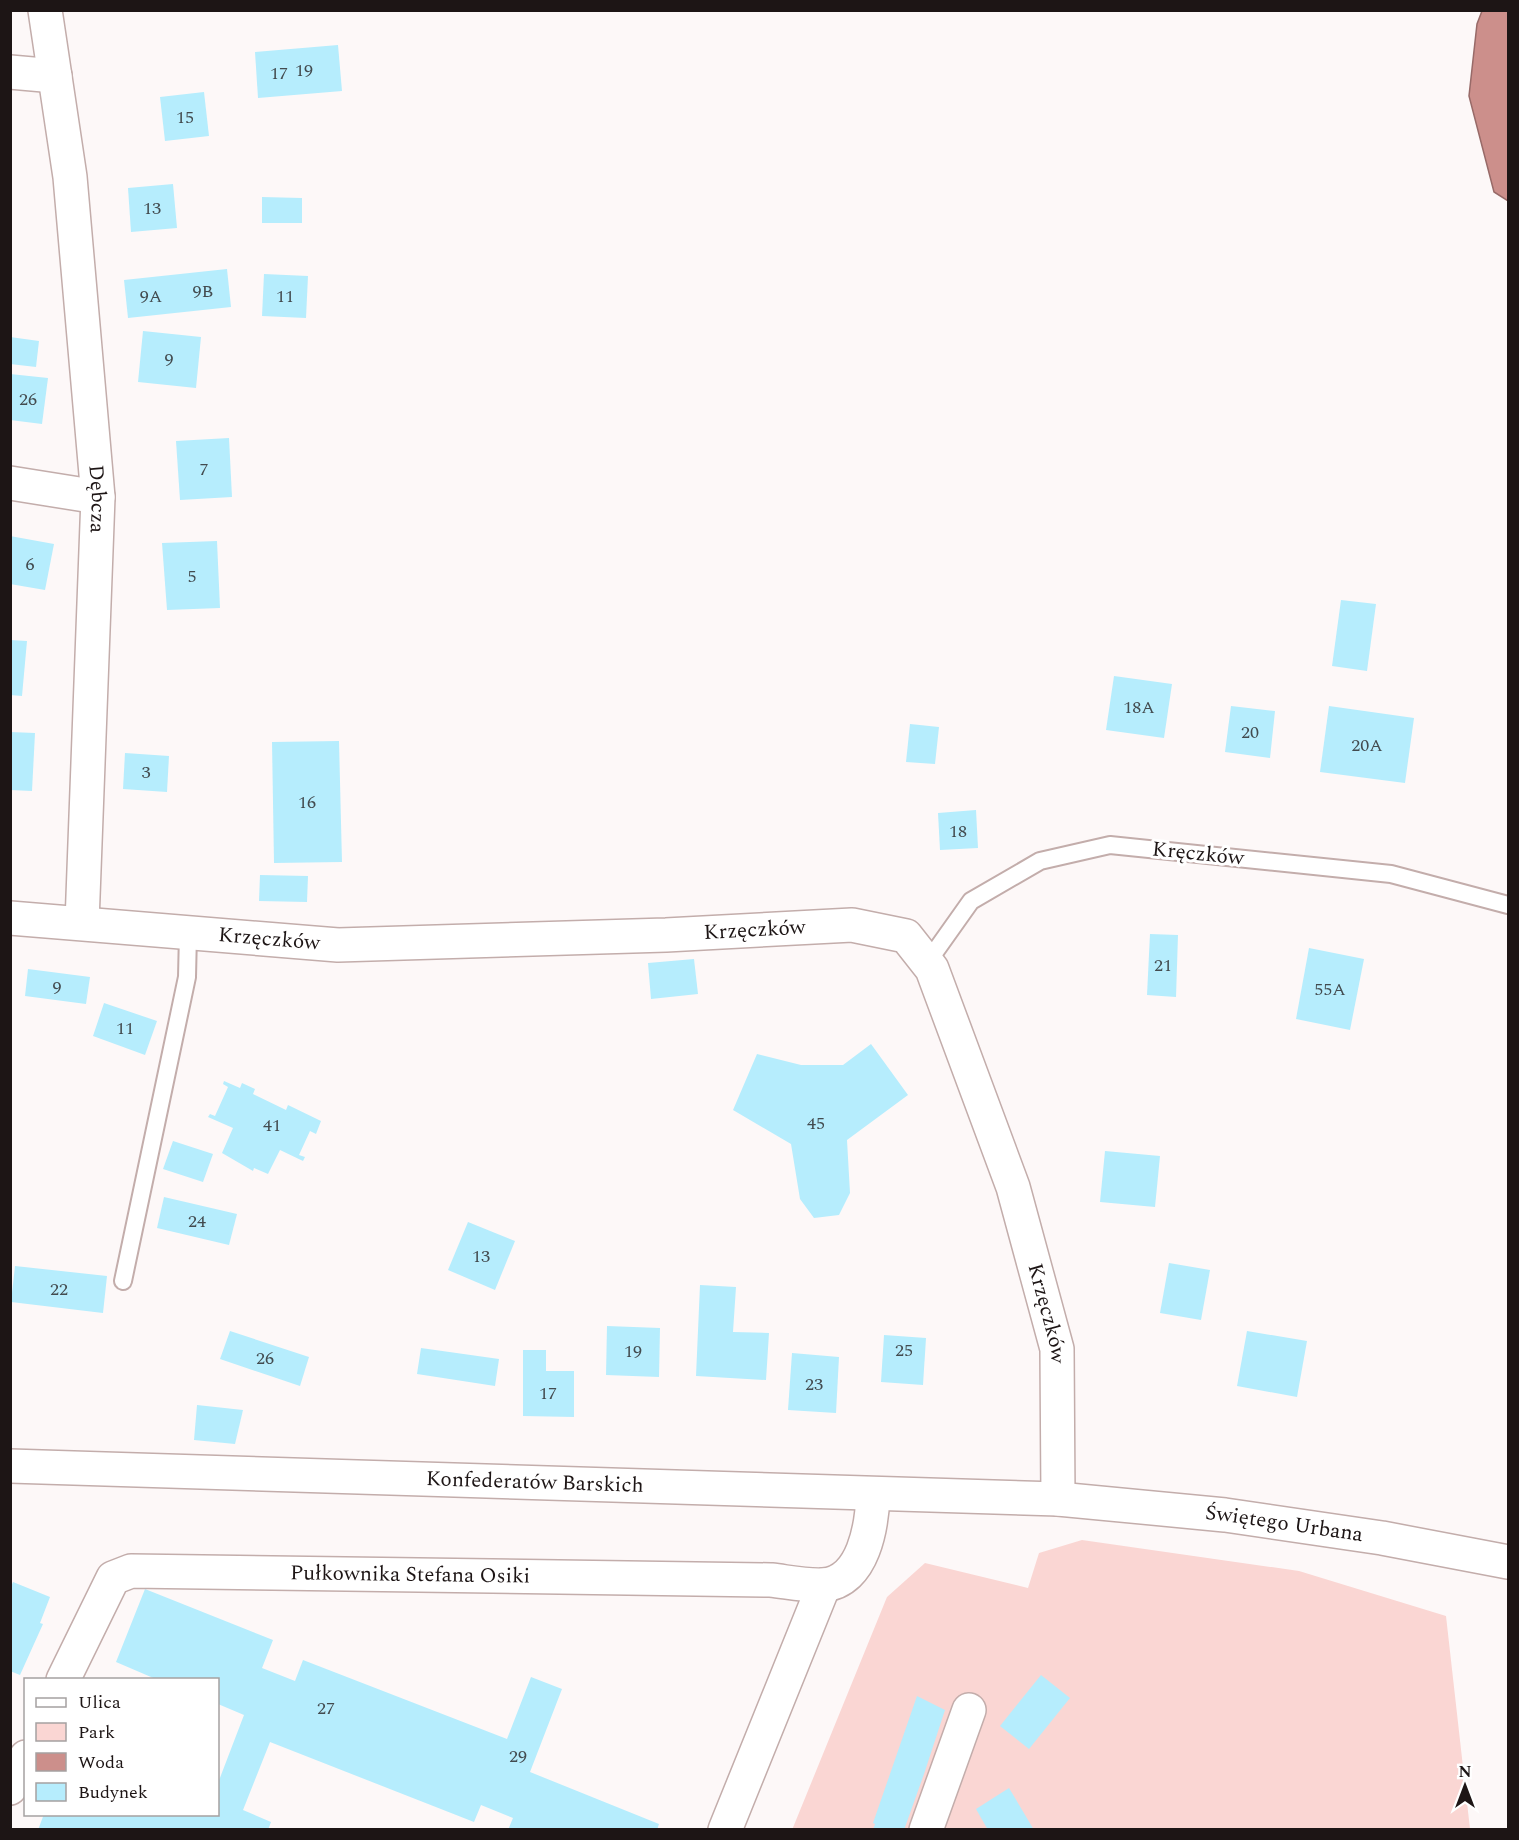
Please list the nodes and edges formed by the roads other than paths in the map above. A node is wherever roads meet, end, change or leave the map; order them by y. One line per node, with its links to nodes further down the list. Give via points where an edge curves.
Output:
1 (45, 10): 3 (street, Dębcza)
2 (10, 72): 3 (street)
3 (55, 76): 5 (street, Dębcza, via 70,177)
4 (10, 483): 5 (street)
5 (98, 497): 8 (street, Dębcza)
6 (1509, 905): 10 (lane, Kręczków, via 1391,874 1110,845 1040,861 971,901)
7 (10, 918): 8 (street, Krzęczków)
8 (82, 923): 9 (street, Krzęczków)
9 (188, 933): 10 (street, Krzęczków, via 338,945 852,925 906,936); 11 (lane, via 186,977)
10 (927, 963): 14 (street, Krzęczków, via 1013,1187 1057,1349)
11 (123, 1281)
12 (10, 1466): 13 (street, Konfederatów Barskich)
13 (873, 1494): 14 (street, Konfederatów Barskich); 16 (street, via 872,1524 864,1551 842,1580)
14 (1058, 1499): 15 (street, Świętego Urbana, via 1225,1515 1382,1538)
15 (1509, 1563)
16 (824, 1585): 17 (street, Pułkownika Stefana Osiki, via 771,1580 131,1571 112,1578); 21 (street)
17 (64, 1678)
18 (969, 1710): 22 (street)
19 (24, 1761): 20 (street)
20 (10, 1788)
21 (725, 1830)
22 (926, 1830)

